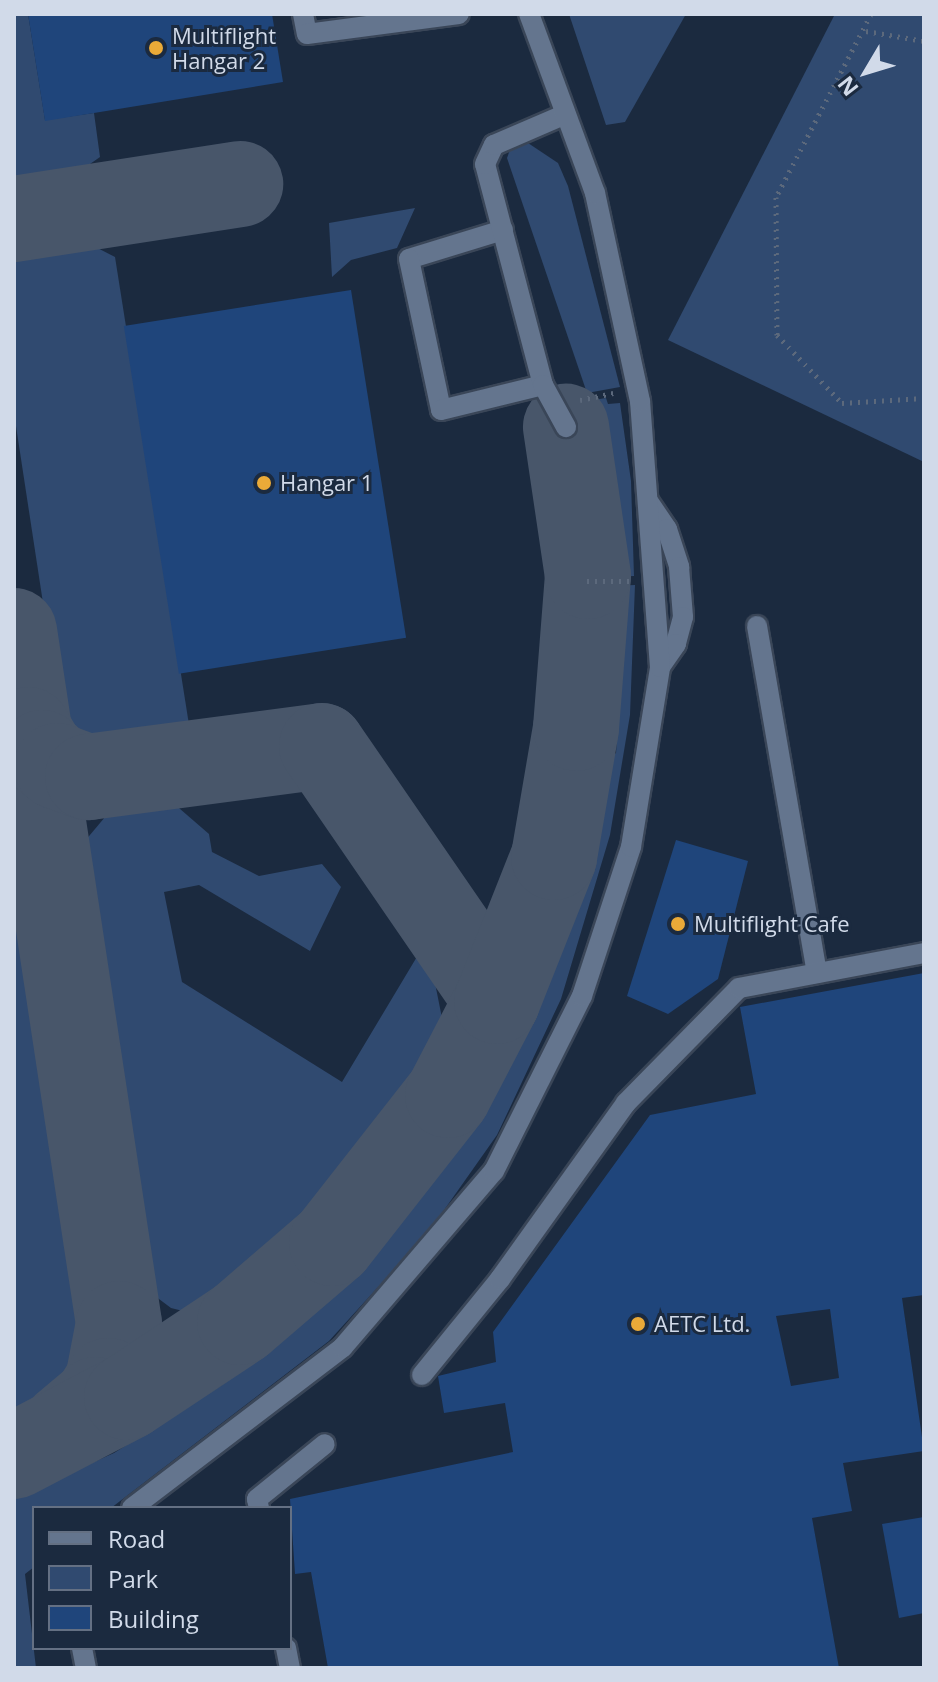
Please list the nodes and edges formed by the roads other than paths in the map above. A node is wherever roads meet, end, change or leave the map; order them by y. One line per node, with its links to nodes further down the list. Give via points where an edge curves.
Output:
1 (303, 14): 2 (lane, via 307,34)
2 (459, 14)
3 (529, 14): 4 (lane)
4 (566, 114): 5 (lane, via 494,145 485,164); 8 (lane, via 595,193 638,392)
5 (503, 230): 6 (lane); 6 (lane, via 409,259 441,410)
6 (543, 385): 7 (lane)
7 (566, 427)
8 (648, 501): 10 (lane); 10 (lane, via 667,529 679,567 683,617 676,644)
9 (757, 626): 12 (lane)
10 (660, 667): 15 (lane, via 631,847 587,981 494,1171 343,1347)
11 (924, 953): 12 (lane)
12 (817, 973): 13 (lane, via 739,988 646,1082)
13 (422, 1375)
14 (325, 1444): 16 (lane, via 257,1499)
15 (135, 1506)
16 (259, 1506)

